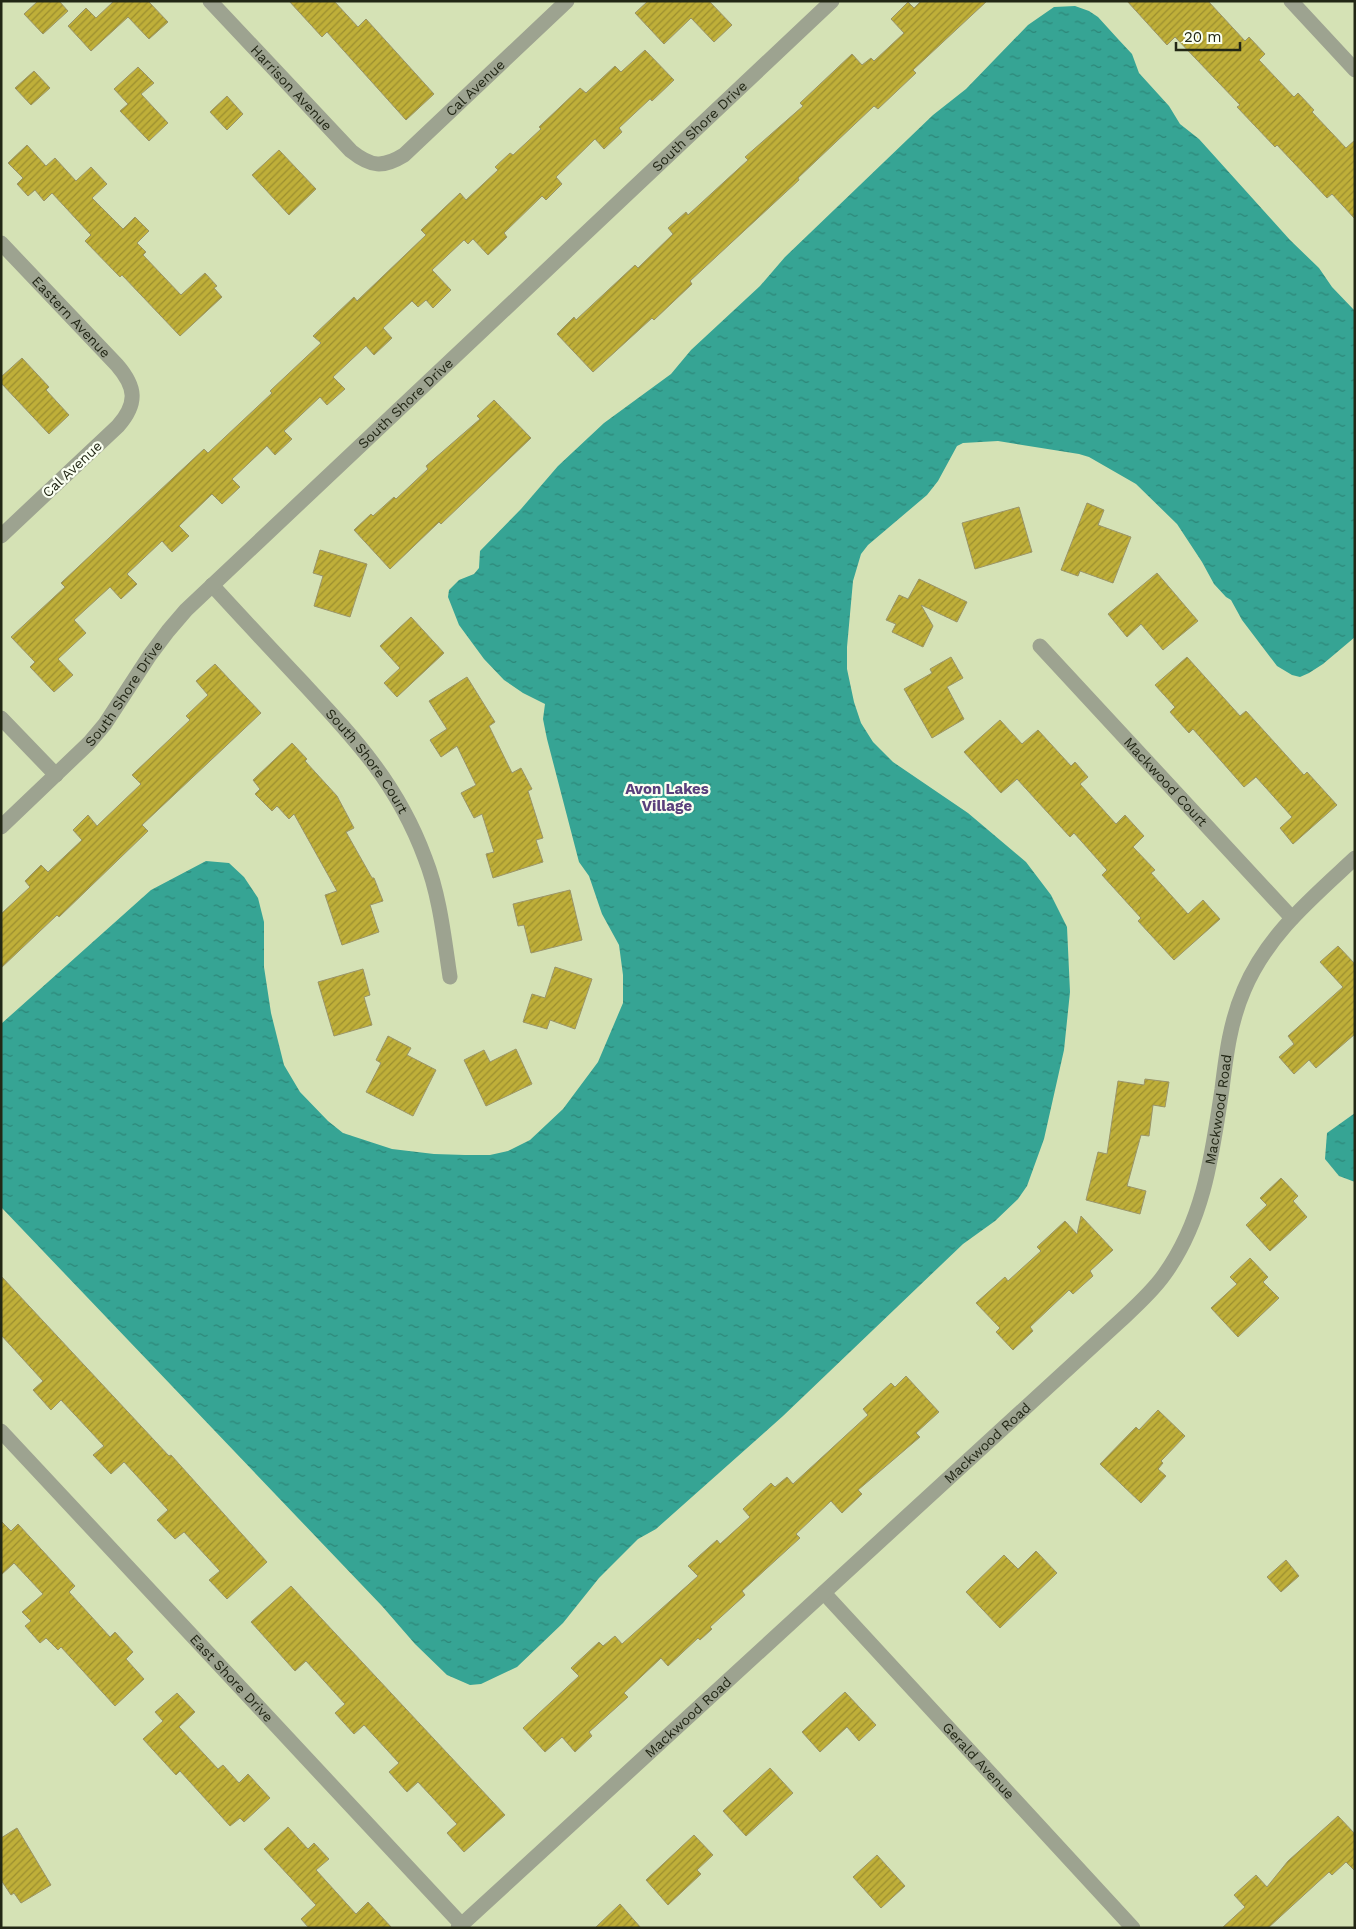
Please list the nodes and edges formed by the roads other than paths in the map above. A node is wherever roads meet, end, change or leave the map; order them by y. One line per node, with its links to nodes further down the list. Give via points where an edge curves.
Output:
1 (210, 1): 6 (street, Harrison Avenue, via 351,151 369,163)
2 (567, 1): 6 (street, Cal Avenue, via 404,156)
3 (832, 1): 10 (street, South Shore Drive)
4 (1291, 1): 5 (street)
5 (1355, 70)
6 (380, 165)
7 (1, 243): 8 (street, Eastern Avenue, via 117,364 131,385)
8 (133, 396): 9 (street, Cal Avenue, via 131,408 118,426)
9 (1, 536)
10 (212, 585): 13 (street, South Shore Drive, via 168,631 89,744); 17 (street, South Shore Court, via 353,737 382,774 415,834 431,874)
11 (1040, 646): 16 (street, Mackwood Court)
12 (1, 718): 13 (street)
13 (56, 775): 14 (street, South Shore Drive)
14 (1, 827)
15 (1355, 858): 16 (street, Mackwood Road)
16 (1292, 918): 19 (street, Mackwood Road, via 1264,953 1237,1006 1203,1196 1181,1248 1164,1276 1125,1316)
17 (450, 977)
18 (1, 1431): 20 (street, East Shore Drive)
19 (824, 1593): 20 (street, Mackwood Road); 21 (street, Gerald Avenue)
20 (460, 1926)
21 (1133, 1928)

